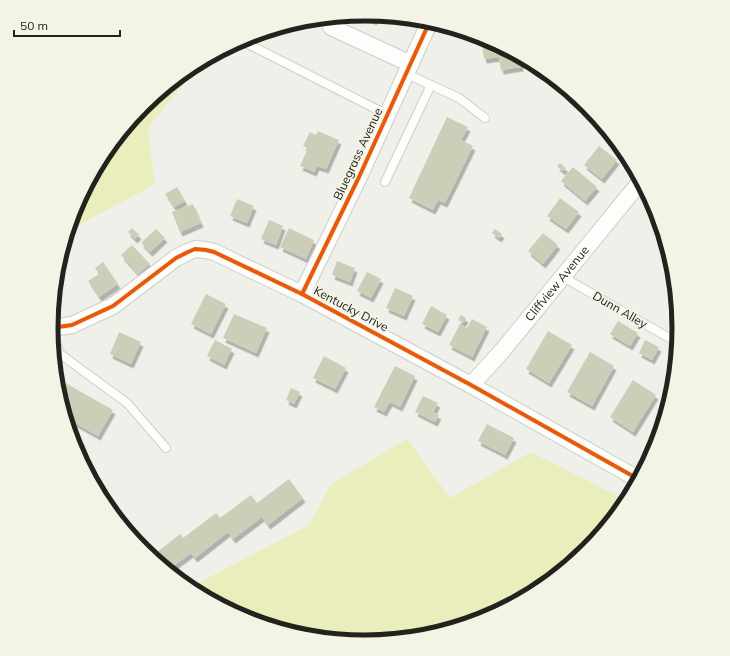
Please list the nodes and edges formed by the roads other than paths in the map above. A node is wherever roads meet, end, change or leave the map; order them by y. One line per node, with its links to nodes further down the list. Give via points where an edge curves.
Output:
1 (331, 27): 4 (street)
2 (427, 27): 4 (street, Bluegrass Avenue)
3 (248, 44): 6 (lane)
4 (409, 69): 5 (lane); 6 (street, Bluegrass Avenue)
5 (431, 85): 7 (lane, via 459,98); 8 (lane)
6 (388, 115): 11 (street, Bluegrass Avenue)
7 (485, 118)
8 (385, 182)
9 (637, 186): 10 (street, Cliffview Avenue)
10 (563, 277): 13 (lane, Dunn Alley); 15 (street, Cliffview Avenue)
11 (302, 294): 12 (street, Kentucky Drive, via 214,252 195,249 176,258 113,306 72,325); 15 (street, Kentucky Drive)
12 (58, 328)
13 (671, 339)
14 (59, 352): 16 (lane, via 127,403)
15 (471, 385): 17 (street, Kentucky Drive)
16 (166, 448)
17 (634, 477)

